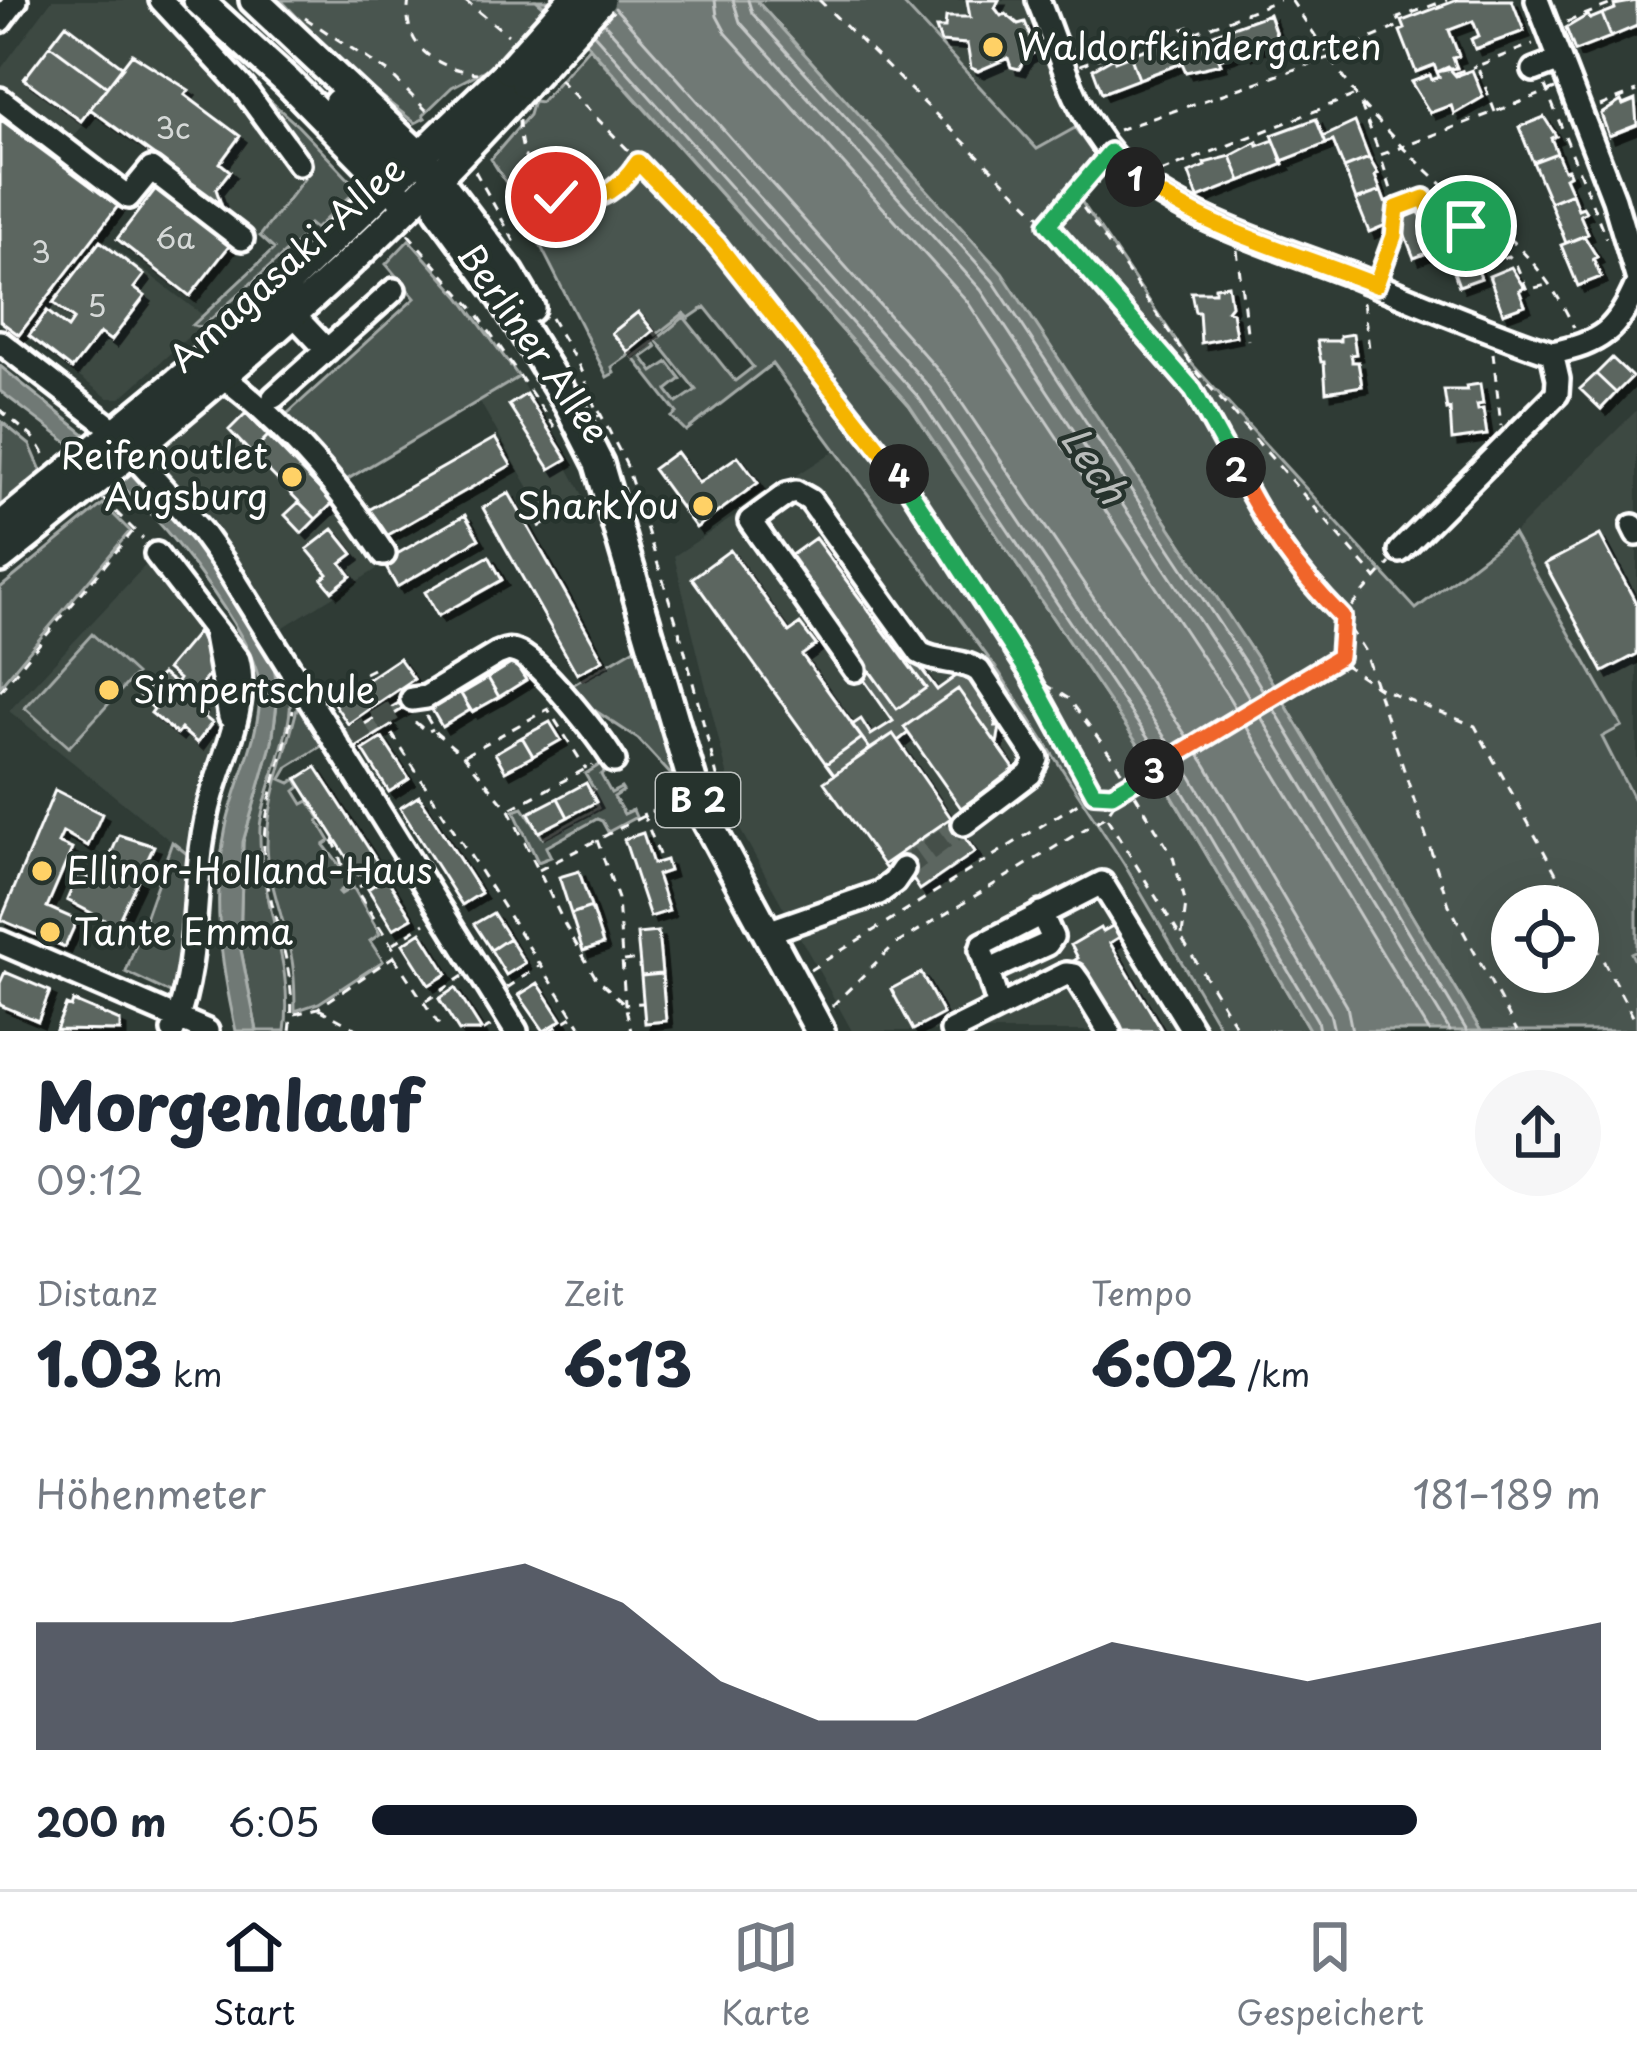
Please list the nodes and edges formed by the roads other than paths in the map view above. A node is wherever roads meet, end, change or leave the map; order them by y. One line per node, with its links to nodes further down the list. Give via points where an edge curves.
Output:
1 (16, 0): 10 (street)
2 (161, 0): 14 (street)
3 (198, 0): 16 (main road)
4 (224, 0): 13 (main road)
5 (254, 0): 15 (main road)
6 (572, 0): 11 (main road, Amagasaki-Allee, bridge)
7 (601, 0): 11 (main road, Amagasaki-Allee, bridge)
8 (1038, 0): 24 (street, via 1084,113 1139,180 1236,230)
9 (1537, 0): 19 (street, via 1544,66 1569,84)
10 (0, 21)
11 (517, 77): 15 (main road, Amagasaki-Allee)
12 (0, 99): 18 (street, via 128,197 151,169)
13 (391, 155)
14 (299, 164)
15 (430, 167): 16 (main road, Amagasaki-Allee); 29 (main road, via 510,274 573,381)
16 (400, 195): 21 (main road, Amagasaki-Allee); 25 (main road, Amagasaki-Allee); 29 (main road, via 475,286 568,438)
17 (439, 211): 29 (main road, Berliner Allee / B 2)
18 (242, 239)
19 (1637, 280): 24 (street, via 1598,341)
20 (394, 290): 23 (street)
21 (293, 314): 23 (street); 26 (main road, Amagasaki-Allee)
22 (0, 342): 28 (street)
23 (327, 350): 27 (street)
24 (1552, 352): 32 (street, via 1557,394)
25 (189, 373): 26 (street); 28 (main road, Amagasaki-Allee)
26 (221, 375): 28 (main road, Amagasaki-Allee); 34 (street, via 349,500)
27 (274, 397)
28 (120, 446): 30 (main road, Amagasaki-Allee); 52 (street, via 201,531 386,805)
29 (602, 455): 44 (main road, Berliner Allee / B 2, via 700,808)
30 (83, 478): 31 (main road, Amagasaki-Allee); 35 (main road, Amagasaki-Allee)
31 (0, 527)
32 (1400, 551)
33 (156, 554): 51 (street, via 240,669 233,727 200,843 193,962)
34 (384, 554)
35 (0, 558)
36 (532, 664): 38 (street); 39 (street, via 508,650); 40 (street)
37 (855, 670): 41 (street, via 750,520 788,494 810,500 920,653 979,671 1033,751 1030,774)
38 (550, 694)
39 (419, 698)
40 (612, 758)
41 (964, 824)
42 (903, 868): 44 (street, via 879,893)
43 (1041, 913): 45 (street); 47 (street, via 983,944); 56 (street, via 1102,883)
44 (765, 933): 50 (main road, Berliner Allee / B 2)
45 (1052, 938): 47 (street); 48 (street)
46 (0, 942): 51 (street)
47 (988, 971): 49 (street)
48 (1066, 974): 49 (street); 55 (street)
49 (999, 1007): 54 (street)
50 (825, 1020)
51 (176, 1025): 53 (street)
52 (506, 1027)
53 (207, 1031)
54 (952, 1031)
55 (1109, 1031)
56 (1192, 1031)

